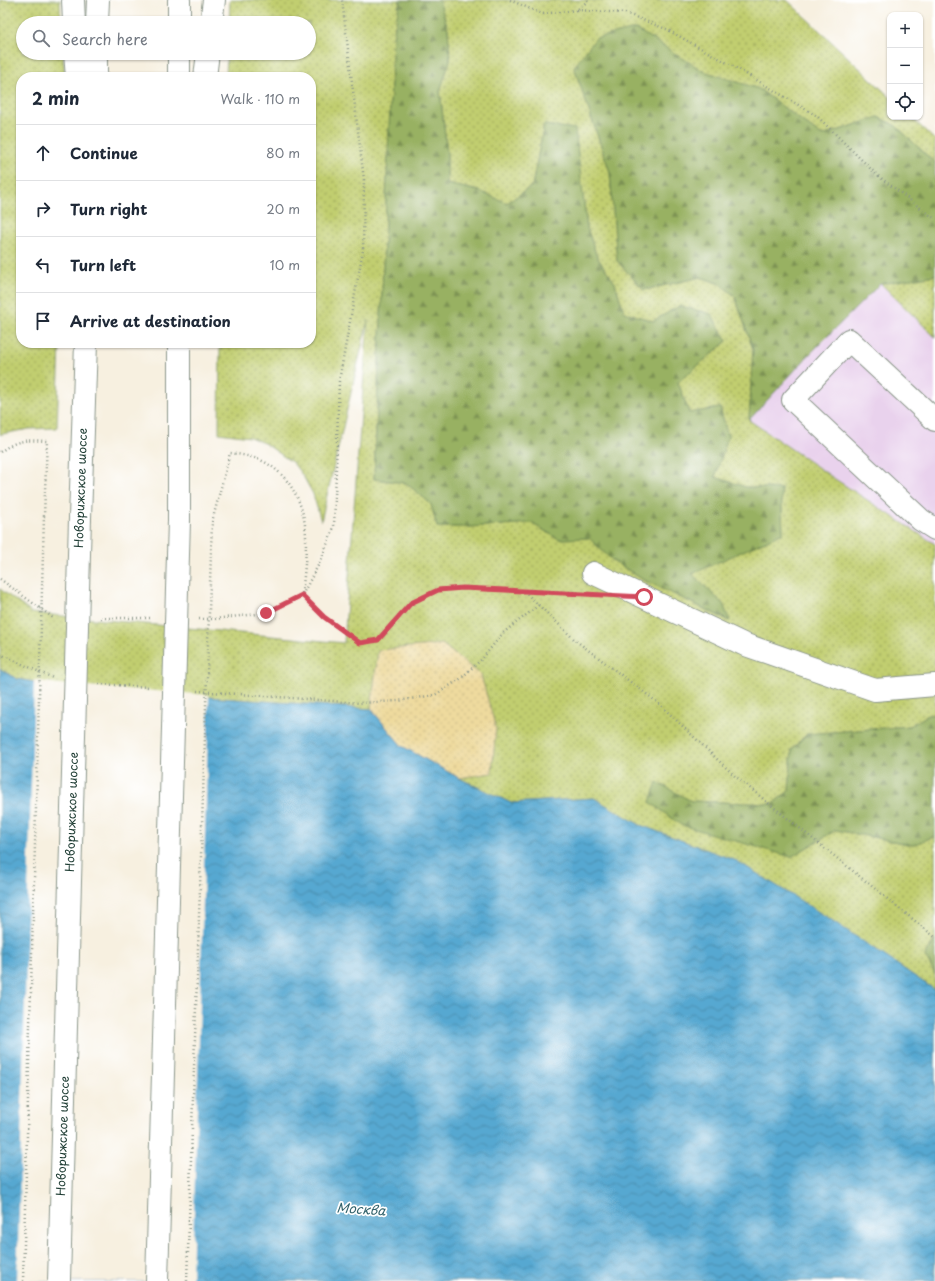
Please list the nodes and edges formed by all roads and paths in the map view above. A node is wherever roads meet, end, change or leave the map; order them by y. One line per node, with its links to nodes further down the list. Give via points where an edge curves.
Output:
1 (73, 0): 9 (main road)
2 (98, 0): 10 (main road)
3 (179, 0): 11 (main road)
4 (214, 0): 12 (main road)
5 (342, 0): 31 (path, via 364,180 363,250 339,381 334,527 320,562)
6 (510, 0): 8 (path, via 542,14)
7 (589, 0): 8 (path)
8 (577, 10): 21 (path, via 625,13 666,29 733,66 816,116 877,175)
9 (74, 16)
10 (97, 16)
11 (179, 16)
12 (213, 16)
13 (75, 60): 17 (main road)
14 (96, 60): 18 (main road)
15 (179, 60): 19 (main road)
16 (207, 60): 20 (main road)
17 (76, 72)
18 (96, 72)
19 (179, 72)
20 (206, 72)
21 (935, 219)
22 (86, 348): 45 (main road, Новорижское шоссе, bridge)
23 (179, 348): 46 (main road, bridge, via 179,520)
24 (935, 420): 26 (main road, via 849,340 793,400 921,520)
25 (0, 452): 44 (path, bridge, via 11,444 25,440 47,440)
26 (935, 529)
27 (593, 573): 40 (main road, via 743,644 875,690)
28 (0, 579): 33 (path, via 52,617)
29 (524, 591): 30 (path); 31 (path, via 463,588 438,590 411,603 378,640 360,643 324,617); 32 (path)
30 (586, 594)
31 (302, 595): 36 (path, via 266,613); 47 (path, bridge, via 305,521 296,494 284,477 268,464 248,456 230,453 212,522)
32 (538, 605): 42 (path, via 503,633 482,659 460,679 435,695 398,701 359,703); 43 (path, via 575,640 657,702 736,777)
33 (60, 617)
34 (98, 618): 35 (path)
35 (160, 618)
36 (198, 619)
37 (0, 654): 38 (path)
38 (54, 678)
39 (92, 683): 41 (path)
40 (935, 685)
41 (155, 688)
42 (194, 691)
43 (935, 938)
44 (23, 1281)
45 (59, 1281)
46 (157, 1281)
47 (187, 1281)

